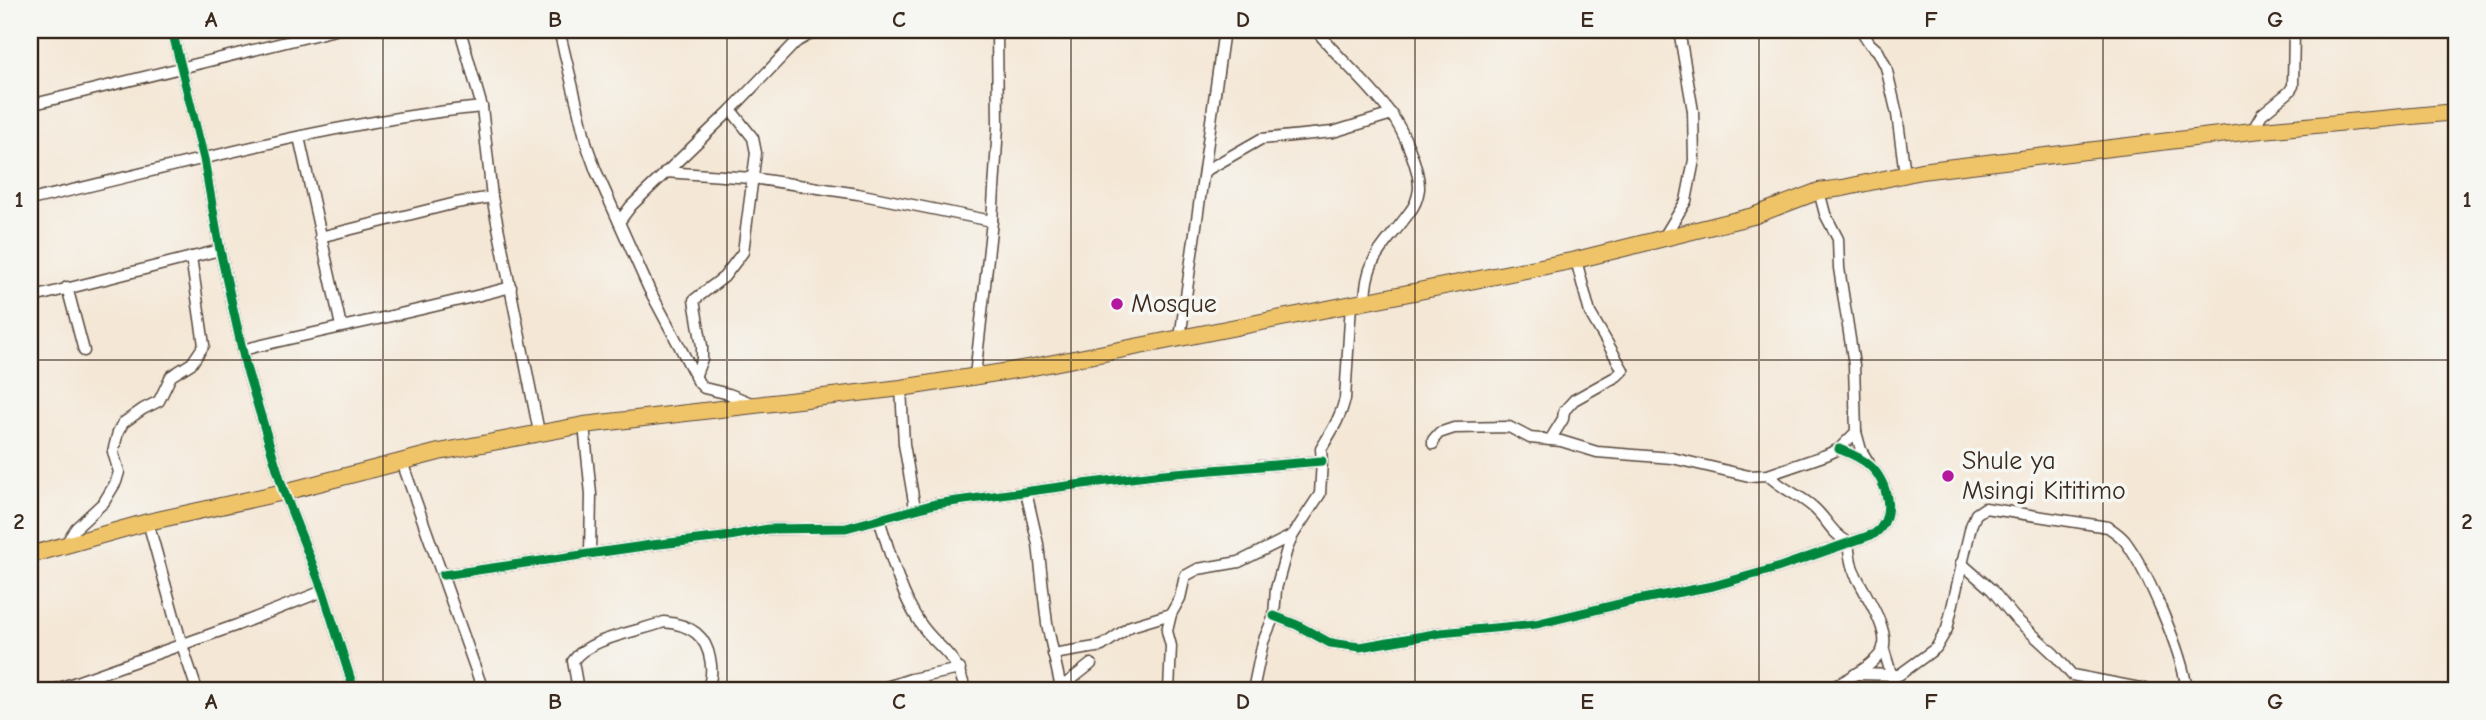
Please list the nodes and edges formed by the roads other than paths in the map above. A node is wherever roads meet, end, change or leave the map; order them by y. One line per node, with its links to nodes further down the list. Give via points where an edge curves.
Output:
1 (172, 30): 12 (street)
2 (335, 30): 12 (street)
3 (460, 30): 14 (street)
4 (559, 30): 29 (street, via 587,146)
5 (818, 30): 15 (street, via 796,42)
6 (997, 30): 28 (street, via 998,126)
7 (1224, 30): 21 (street)
8 (1316, 30): 17 (street)
9 (1861, 30): 23 (street, via 1886,67)
10 (2294, 30): 18 (street, via 2293,86 2262,114)
11 (1680, 31): 31 (street, via 1693,111 1694,160 1686,201)
12 (181, 69): 13 (street); 20 (street)
13 (30, 104)
14 (482, 107): 19 (street); 26 (street)
15 (732, 110): 22 (street); 24 (street, via 753,138)
16 (2456, 112): 18 (highway)
17 (1392, 114): 21 (street, via 1333,132 1261,139); 38 (street, via 1416,169 1419,192 1409,214 1375,256)
18 (2252, 131): 23 (highway)
19 (299, 137): 20 (street); 30 (street)
20 (204, 159): 27 (street); 32 (street)
21 (1205, 171): 40 (street)
22 (665, 172): 24 (street); 29 (street)
23 (1905, 174): 25 (highway)
24 (752, 178): 28 (street); 44 (street, via 743,252 724,277 694,300 702,346)
25 (1819, 191): 31 (highway, via 1753,216); 49 (street, via 1838,239 1854,365)
26 (492, 197): 30 (street); 36 (street)
27 (30, 200)
28 (992, 221): 43 (street)
29 (619, 222): 44 (street)
30 (320, 237): 39 (street)
31 (1664, 237): 34 (highway)
32 (220, 250): 33 (street); 41 (street)
33 (191, 257): 35 (street); 64 (street, via 204,345 192,363 171,376 159,401 124,423 113,452 119,472 116,482)
34 (1576, 260): 38 (highway); 50 (street, via 1590,313 1623,370 1574,400)
35 (67, 287): 37 (street); 42 (street)
36 (511, 287): 39 (street); 48 (street)
37 (30, 298)
38 (1358, 303): 40 (highway); 53 (street, via 1345,399 1340,420 1321,449)
39 (341, 326): 41 (street)
40 (1180, 338): 43 (highway)
41 (242, 350): 57 (street)
42 (84, 351)
43 (975, 376): 45 (highway)
44 (695, 377): 46 (street, via 704,388)
45 (901, 388): 46 (highway); 59 (street)
46 (757, 406): 47 (highway)
47 (584, 425): 48 (highway); 65 (street, via 591,494)
48 (538, 432): 54 (highway)
49 (1856, 432): 52 (street); 55 (street)
50 (1550, 440): 51 (street, via 1492,426 1446,430 1435,436); 56 (street, via 1597,452 1672,458 1738,475)
51 (1433, 444)
52 (1839, 449): 55 (street); 56 (street)
53 (1322, 461): 58 (street, via 1151,475); 62 (street, via 1320,494)
54 (402, 462): 57 (highway); 68 (street)
55 (1870, 466): 63 (street, via 1888,500 1885,522 1874,534)
56 (1768, 475): 63 (street, via 1814,507 1836,536)
57 (284, 492): 61 (highway); 69 (street)
58 (1026, 492): 59 (street); 74 (street)
59 (915, 508): 60 (street)
60 (878, 519): 65 (street, via 846,528 784,527); 76 (street, via 915,615)
61 (148, 522): 64 (highway); 72 (street)
62 (1293, 535): 70 (street, via 1239,562 1198,569 1185,576); 71 (street, via 1279,578)
63 (1848, 542): 71 (street, via 1713,586 1536,624 1360,647 1330,643); 73 (street, via 1853,568 1883,630)
64 (65, 545): 66 (highway)
65 (590, 554): 68 (street)
66 (30, 555)
67 (1961, 563): 78 (street, via 1942,639 1906,671); 92 (street, via 2071,675); 93 (street, via 1976,514 1985,508 2108,527 2124,539 2152,591)
68 (443, 575): 83 (street)
69 (323, 592): 72 (street); 82 (street)
70 (1171, 614): 74 (street, via 1131,626 1102,646); 88 (street, via 1167,631)
71 (1274, 616): 89 (street, via 1263,642)
72 (182, 645): 80 (street); 81 (street)
73 (1883, 648): 77 (street); 78 (street)
74 (1053, 654): 79 (street)
75 (1091, 664): 79 (street)
76 (960, 669): 86 (street); 87 (street)
77 (1855, 674): 78 (street); 90 (street)
78 (1891, 676): 91 (street)
79 (1060, 689)
80 (58, 690)
81 (197, 690)
82 (354, 690)
83 (483, 690)
84 (578, 690): 85 (street, via 573,661 583,650 664,622 687,628 702,639 712,673)
85 (706, 690)
86 (877, 690)
87 (965, 690)
88 (1169, 690)
89 (1254, 690)
90 (1826, 690)
91 (1896, 690)
92 (2150, 690)
93 (2187, 690)

